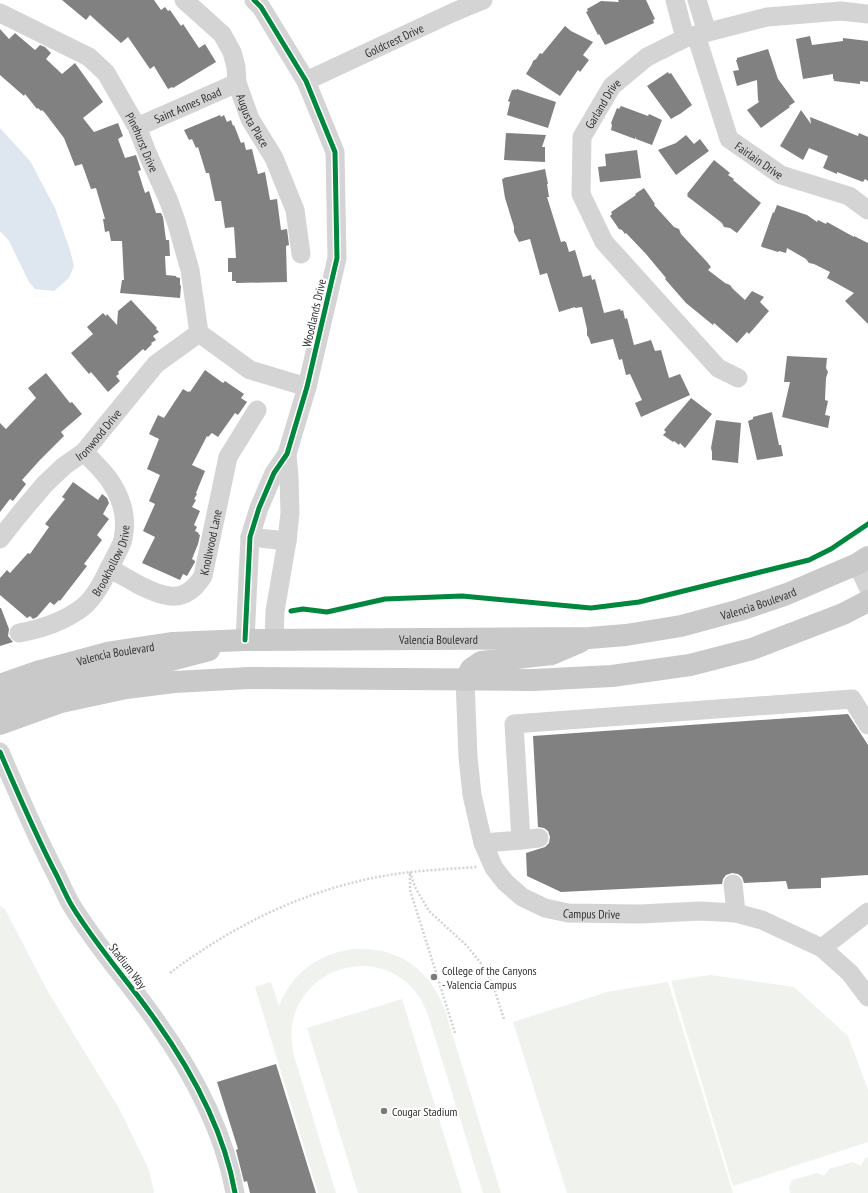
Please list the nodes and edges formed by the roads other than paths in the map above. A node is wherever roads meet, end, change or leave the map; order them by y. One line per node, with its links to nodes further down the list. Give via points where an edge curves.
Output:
1 (184, 0): 10 (street, Augusta Place, via 222,34 232,52)
2 (254, 0): 9 (street, Woodlands Drive, via 261,7)
3 (483, 0): 9 (street, Goldcrest Drive)
4 (675, 0): 8 (street, Fairlain Drive)
5 (697, 0): 8 (street, Fairlain Drive)
6 (0, 13): 11 (street, Pinehurst Drive, via 89,57 106,73)
7 (868, 14): 8 (street, Garland Drive, via 841,11 767,17)
8 (696, 35): 12 (street, Fairlain Drive, via 729,138 781,175 849,196); 15 (street, Garland Drive, via 647,56 612,86 582,137 581,194 604,242 718,368)
9 (306, 81): 16 (street, Woodlands Drive, via 335,152 337,258)
10 (237, 83): 11 (street, Saint Annes Road); 13 (street, Augusta Place, via 250,119 274,158 295,210)
11 (137, 127): 14 (street, Pinehurst Drive, via 177,224 190,270)
12 (868, 210)
13 (300, 254)
14 (199, 333): 16 (street, via 250,370); 18 (street, Ironwood Drive, via 156,364)
15 (738, 378)
16 (307, 387): 19 (street, Woodlands Drive)
17 (257, 410): 24 (street, Knollwood Lane, via 228,458 203,576 198,584 181,595 164,596)
18 (84, 452): 21 (street, Ironwood Drive, via 45,484); 24 (street, Brookhollow Drive, via 110,479 124,513 123,541)
19 (287, 454): 20 (street, Woodlands Drive, via 274,473); 22 (street, Woodlands Drive, via 290,513)
20 (250, 537): 22 (street); 29 (street, Woodlands Drive)
21 (0, 539)
22 (287, 541): 30 (street, Woodlands Drive, via 275,611)
23 (863, 561): 25 (street); 28 (main road, Valencia Boulevard, via 787,594 740,610 680,626)
24 (109, 568): 27 (street, Brookhollow Drive, via 93,597 84,606 55,622)
25 (868, 587)
26 (868, 600): 31 (main road, via 843,614 752,649 690,665 612,676)
27 (19, 633)
28 (589, 638): 30 (main road, Valencia Boulevard); 31 (main road, via 552,654 481,662 471,669)
29 (245, 640): 30 (main road, Valencia Boulevard); 32 (main road, Valencia Boulevard, via 173,643 107,653); 33 (main road, via 163,662 71,682 11,702)
30 (274, 640)
31 (465, 680): 34 (main road, via 249,678 174,682 126,688 61,702); 37 (street, Campus Drive, via 472,795)
32 (0, 685)
33 (0, 709)
34 (0, 724)
35 (868, 725): 37 (street, via 852,699 514,724 530,839)
36 (0, 752): 43 (street, Stadium Way, via 46,855 72,905 156,1020 192,1075 222,1143)
37 (483, 843): 40 (street, Campus Drive, via 494,868 505,882 522,897 546,908 568,913)
38 (734, 884): 40 (street)
39 (868, 912): 41 (street)
40 (736, 913): 41 (street, Campus Drive, via 762,920)
41 (822, 948): 42 (street, Campus Drive, via 850,973)
42 (868, 997)
43 (235, 1193)

